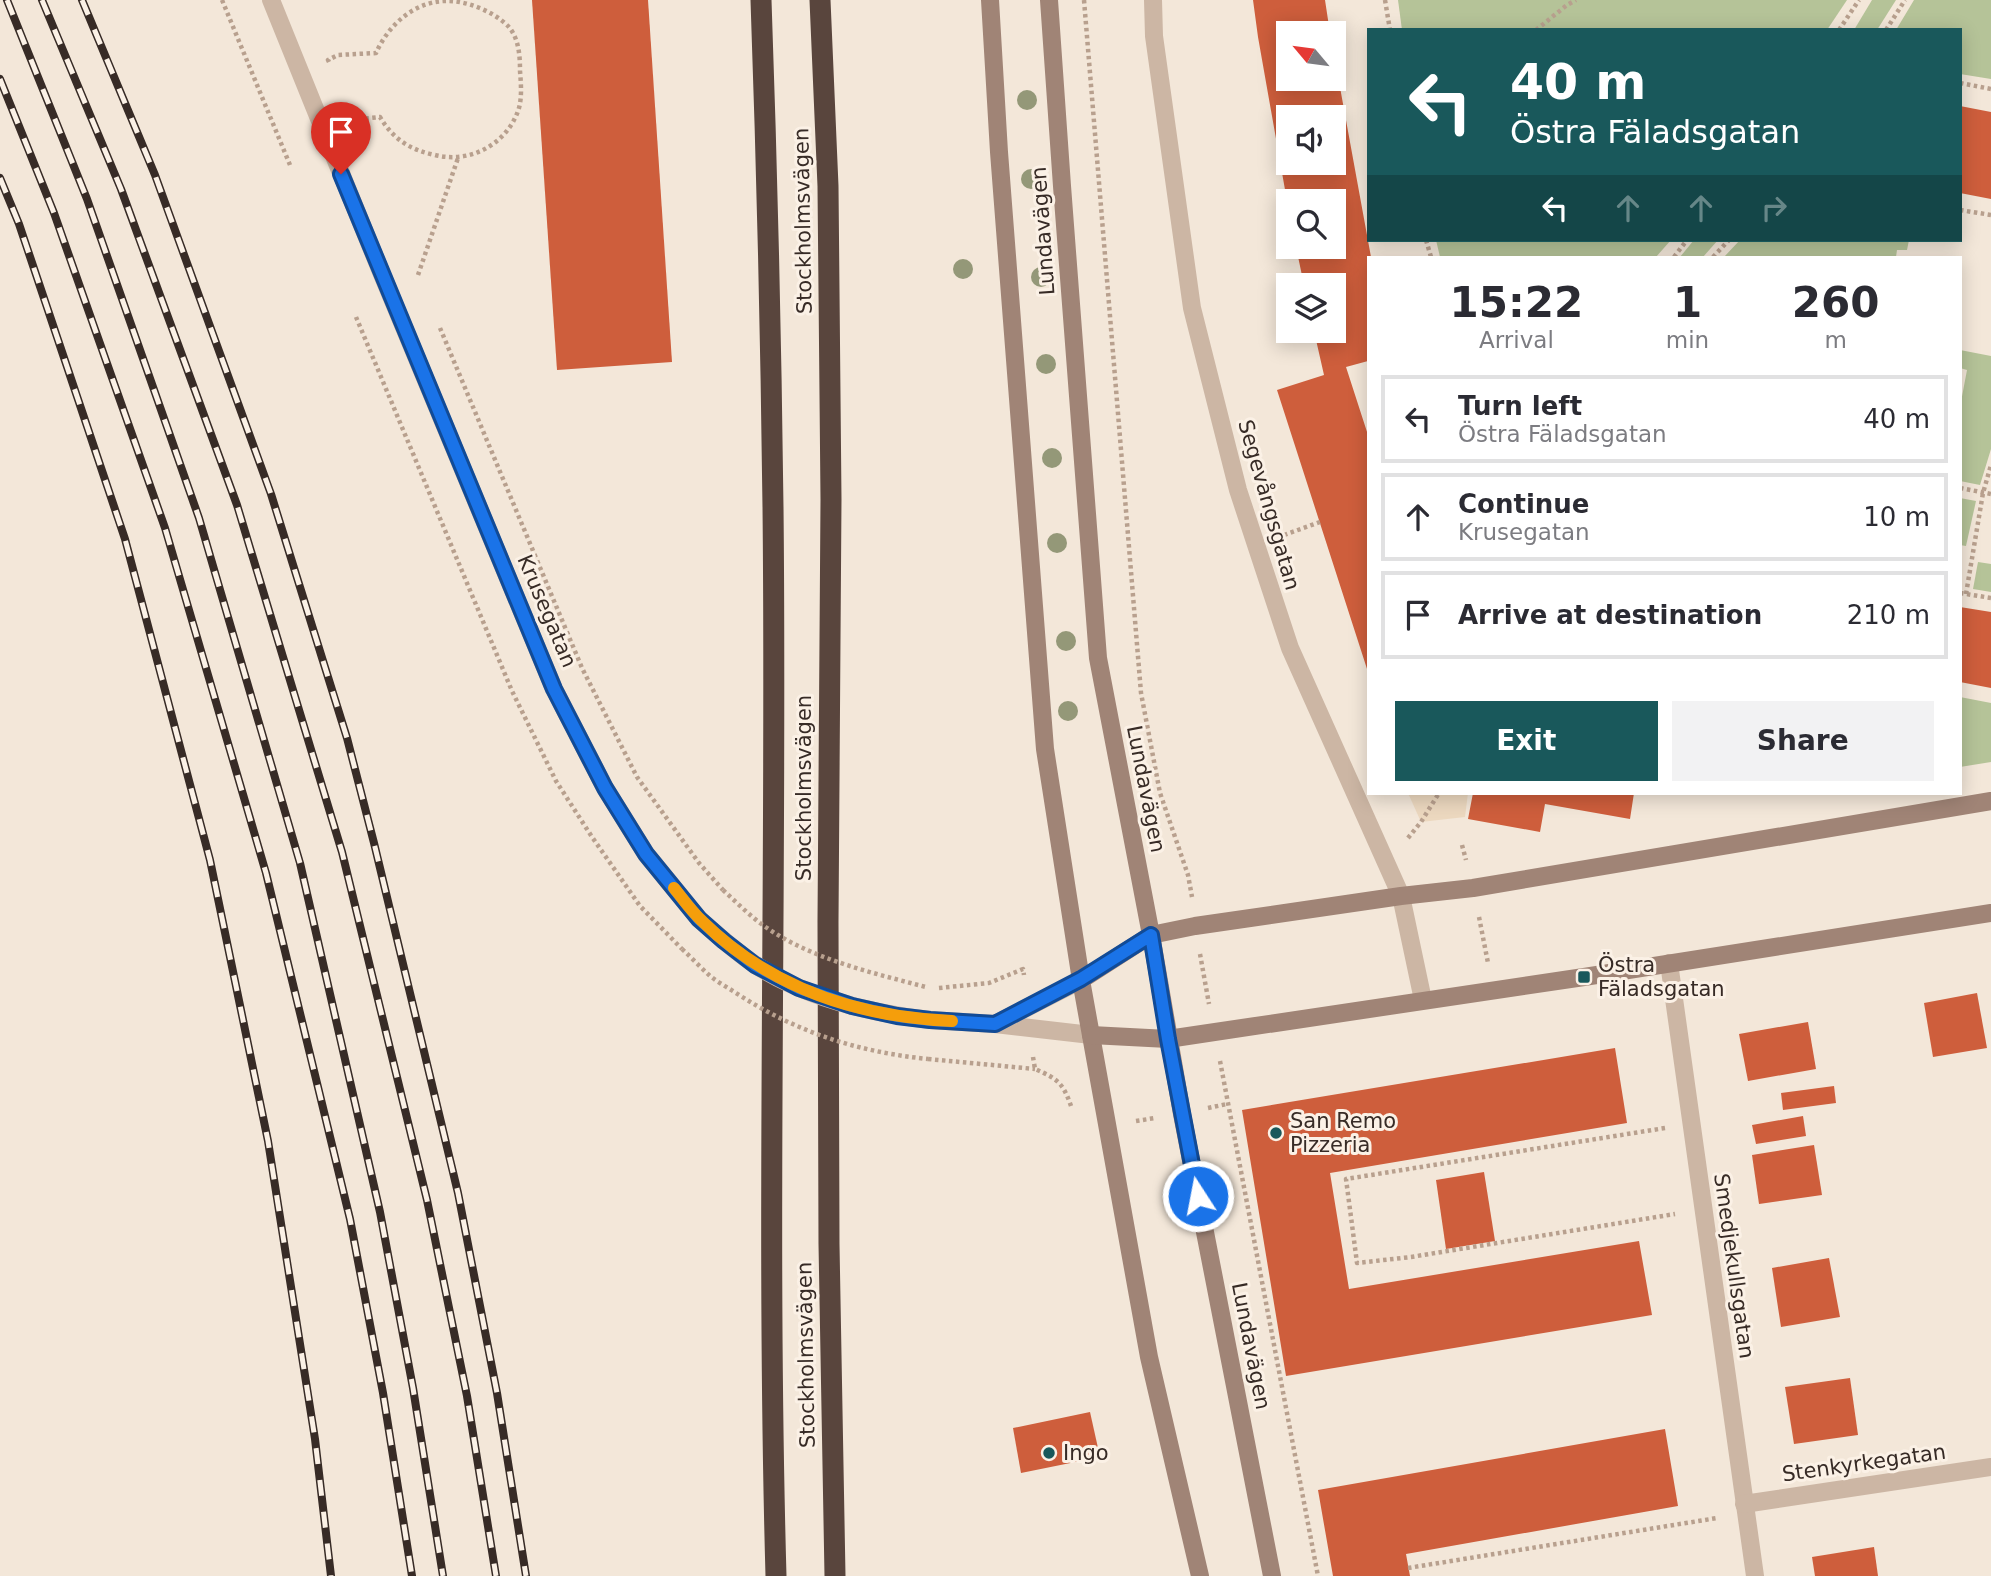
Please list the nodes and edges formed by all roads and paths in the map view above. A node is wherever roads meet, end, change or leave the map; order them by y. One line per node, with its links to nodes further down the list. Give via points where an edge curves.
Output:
1 (222, 0): 22 (path)
2 (271, 0): 53 (street, Krusegatan, bridge, via 554,689 639,843 699,919 755,965 799,988 897,1016)
3 (761, 0): 66 (highway, Stockholmsvägen, via 773,509 771,1237)
4 (820, 0): 67 (highway, Stockholmsvägen, via 829,200 829,1231)
5 (990, 0): 49 (main road, Lundavägen, via 1045,749)
6 (1049, 0): 47 (main road, Lundavägen, via 1098,658)
7 (1084, 0): 46 (path, via 1141,692 1160,793 1188,875)
8 (1153, 0): 36 (street, Segevångsgatan, via 1154,36 1192,308)
9 (1385, 0): 13 (path)
10 (1576, 0): 14 (path)
11 (1859, 0): 15 (path)
12 (1905, 0): 16 (path)
13 (1390, 28)
14 (1538, 28)
15 (1840, 28)
16 (1887, 28)
17 (334, 73): 21 (path, via 328,60 338,55 376,53 394,25 428,3 464,3 497,18 516,41 520,106 502,137 485,150)
18 (1962, 83): 19 (path)
19 (1991, 89)
20 (348, 108): 21 (path, via 353,120 380,117 399,140 416,151)
21 (458, 158): 29 (path, via 418,275)
22 (290, 164)
23 (1962, 210): 24 (path)
24 (1991, 215)
25 (1685, 242): 27 (path)
26 (1727, 242): 28 (path)
27 (1675, 256)
28 (1714, 256)
29 (412, 262)
30 (439, 326): 52 (path, bridge, via 582,668 637,777 699,863 761,923 800,946 859,970 930,988 989,983 1023,970)
31 (1991, 465): 33 (path)
32 (1962, 488): 33 (path)
33 (1983, 493): 34 (path); 37 (path)
34 (1991, 494)
35 (1320, 522): 36 (path)
36 (1255, 546): 44 (street, Segevångsgatan, via 1290,648)
37 (1963, 594): 38 (path)
38 (1991, 598)
39 (1438, 795): 41 (path)
40 (1991, 801): 43 (main road)
41 (1402, 844)
42 (1462, 845): 43 (path)
43 (1473, 888): 44 (main road); 50 (path)
44 (1401, 896): 46 (main road); 51 (street, Segevångsgatan)
45 (1991, 913): 48 (main road)
46 (1195, 926): 47 (main road); 55 (path)
47 (1151, 935): 49 (main road); 57 (main road, Lundavägen)
48 (1669, 963): 50 (main road); 61 (street, Smedjekullsgatan)
49 (1081, 979): 52 (street, Krusegatan); 56 (main road, Lundavägen)
50 (1494, 990): 51 (main road)
51 (1423, 1000): 55 (main road)
52 (1026, 1009): 53 (street, Krusegatan)
53 (995, 1024): 54 (street, Krusegatan)
54 (1029, 1028): 56 (street, Krusegatan); 59 (path)
55 (1214, 1032): 57 (main road); 70 (path)
56 (1091, 1035): 57 (main road); 68 (main road, Lundavägen, via 1149,1357)
57 (1168, 1039): 69 (main road, Lundavägen)
58 (928, 1059): 59 (path)
59 (1035, 1069): 60 (path, via 1055,1078)
60 (1073, 1110)
61 (1692, 1124): 62 (street, Smedjekullsgatan); 62 (path, via 1346,1179 1357,1263)
62 (1704, 1210): 64 (street, Smedjekullsgatan)
63 (1991, 1467): 64 (street, Stenkyrkegatan)
64 (1745, 1509): 65 (path); 71 (street, Smedjekullsgatan)
65 (1408, 1569)
66 (776, 1576)
67 (835, 1576)
68 (1200, 1576)
69 (1272, 1576)
70 (1318, 1576)
71 (1755, 1576)

